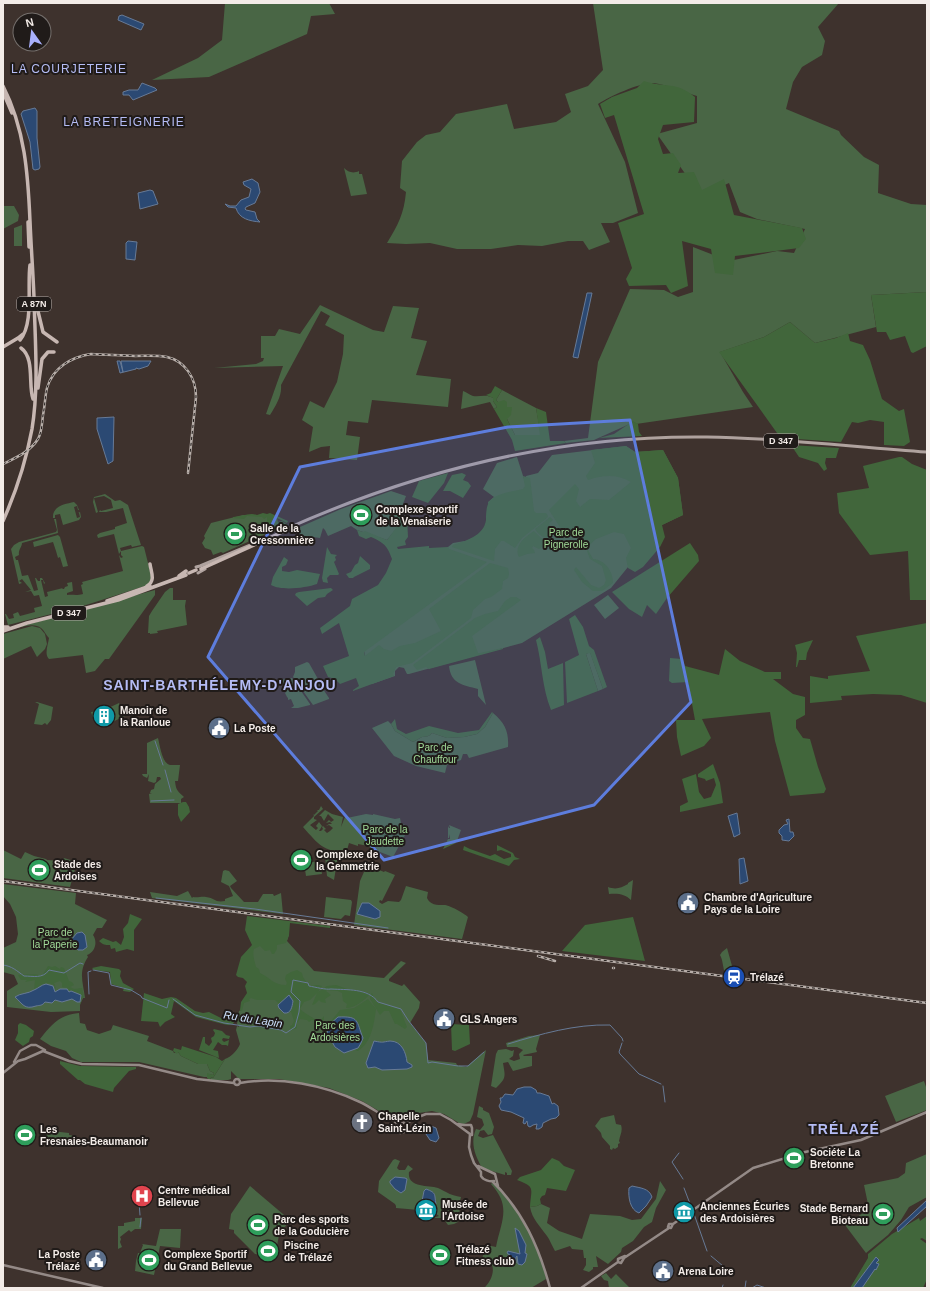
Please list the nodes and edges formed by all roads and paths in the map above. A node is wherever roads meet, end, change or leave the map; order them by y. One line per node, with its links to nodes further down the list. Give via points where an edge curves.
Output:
1 (3, 88): 2 (highway, A 87N, via 23,156); 3 (highway, A 87N, via 16,117 25,155)
2 (30, 265): 4 (highway); 10 (highway, A 87N)
3 (33, 287): 6 (highway, via 42,329); 10 (highway, A 87N, via 36,362)
4 (26, 325): 5 (highway); 7 (highway, via 22,335)
5 (20, 340)
6 (57, 342)
7 (3, 347)
8 (21, 348): 10 (highway, via 28,358)
9 (54, 352): 10 (highway, via 48,352 42,359 37,395)
10 (34, 399): 12 (highway, A 87N, via 21,464); 14 (highway, A 87N, via 32,429 21,476)
11 (927, 451): 13 (main road, D 347, via 705,437 637,439 563,447 449,470 381,491)
12 (3, 516)
13 (309, 519): 15 (main road); 16 (main road, D 347)
14 (3, 521)
15 (289, 529): 18 (highway, D 347)
16 (263, 540): 18 (highway, D 347)
17 (150, 564): 20 (highway, via 152,582)
18 (198, 570): 19 (highway, D 347)
19 (187, 574): 20 (highway); 21 (highway, D 347); 22 (highway, D 347, via 127,597)
20 (136, 591): 21 (highway)
21 (105, 602): 22 (highway, D 347)
22 (9, 627): 23 (highway)
23 (3, 629)
24 (37, 1046): 25 (main road); 26 (main road, via 23,1049); 27 (main road)
25 (38, 1052): 27 (main road); 28 (main road)
26 (18, 1054): 28 (main road); 29 (main road, via 16,1060)
27 (55, 1055): 31 (main road, via 82,1064 143,1066 191,1078)
28 (23, 1059): 29 (main road)
29 (3, 1072)
30 (240, 1081): 31 (main road, via 237,1078); 31 (main road, via 238,1085); 33 (main road, via 286,1082 325,1089 354,1099)
31 (234, 1082)
32 (927, 1112): 51 (main road, via 864,1139 805,1152 753,1168 621,1263 618,1262)
33 (389, 1119): 36 (main road); 39 (main road)
34 (412, 1119): 35 (main road); 37 (main road, via 423,1114 436,1114 445,1116); 40 (main road)
35 (403, 1122): 36 (main road); 40 (main road)
36 (398, 1123): 39 (main road)
37 (455, 1123): 38 (main road); 42 (main road)
38 (466, 1125): 41 (main road, via 471,1125); 42 (main road)
39 (395, 1126): 40 (main road, via 396,1131 400,1133 405,1132)
40 (406, 1126)
41 (472, 1130): 42 (main road); 43 (main road, via 472,1156 478,1166)
42 (467, 1131): 44 (main road, via 470,1136 471,1157)
43 (485, 1171): 44 (main road); 45 (main road, via 495,1175)
44 (481, 1172): 46 (main road, via 482,1178)
45 (495, 1179): 46 (main road); 47 (main road)
46 (492, 1181): 47 (main road)
47 (499, 1188): 50 (main road, via 516,1208 534,1239)
48 (3, 1265): 49 (main road)
49 (103, 1288)
50 (550, 1288)
51 (581, 1288)

